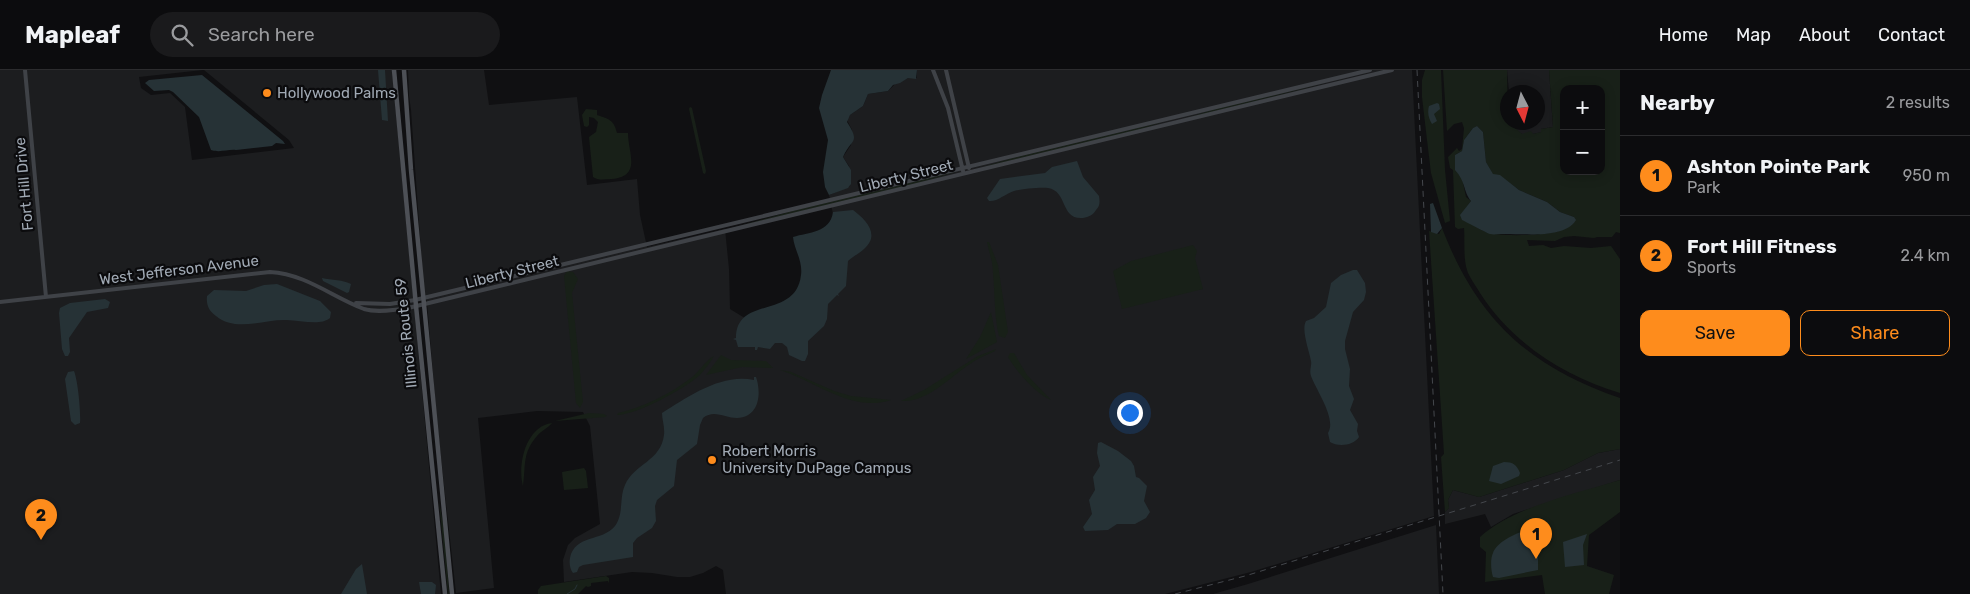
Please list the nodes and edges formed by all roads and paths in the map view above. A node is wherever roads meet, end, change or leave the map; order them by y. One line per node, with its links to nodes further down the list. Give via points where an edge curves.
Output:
1 (25, 70): 12 (street, Fort Hill Drive)
2 (394, 70): 14 (main road, Illinois Route 59)
3 (404, 70): 13 (main road, Illinois Route 59)
4 (933, 70): 9 (street, via 948,108)
5 (946, 70): 8 (street)
6 (1370, 70): 8 (street, Liberty Street)
7 (1392, 70): 10 (street, Liberty Street)
8 (969, 167): 9 (street, Liberty Street); 10 (street)
9 (962, 168): 11 (street); 13 (street, Liberty Street)
10 (970, 172): 11 (street, Liberty Street)
11 (964, 174): 17 (street, Liberty Street)
12 (46, 297): 15 (street, West Jefferson Avenue); 16 (street, West Jefferson Avenue, via 270,272 302,278)
13 (424, 298): 14 (street, West Jefferson Avenue); 17 (main road, Illinois Route 59)
14 (415, 300): 16 (street, West Jefferson Avenue, via 390,304); 18 (main road, Illinois Route 59)
15 (0, 302)
16 (354, 303): 18 (street, West Jefferson Avenue, via 376,311)
17 (424, 304): 18 (street, West Jefferson Avenue); 20 (main road, Illinois Route 59)
18 (416, 306): 19 (main road, Illinois Route 59)
19 (445, 594)
20 (452, 594)

